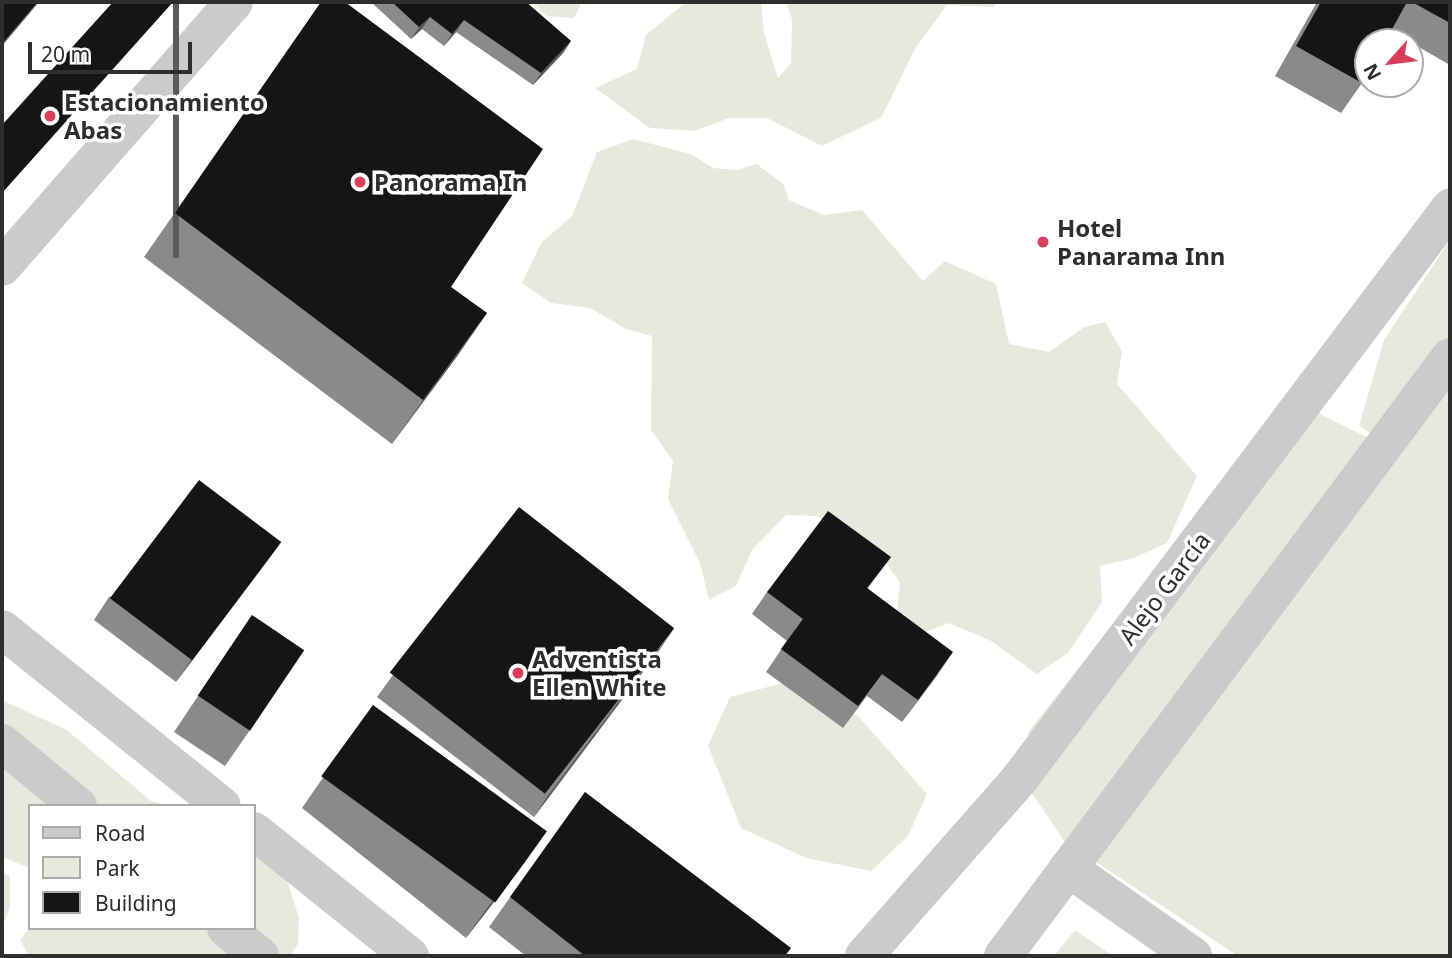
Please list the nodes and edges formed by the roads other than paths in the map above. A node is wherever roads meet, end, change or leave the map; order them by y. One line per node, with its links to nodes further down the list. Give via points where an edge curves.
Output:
1 (234, 2): 3 (street)
2 (1450, 208): 14 (street, Alejo García, via 1021,777)
3 (2, 267)
4 (1450, 357): 10 (street)
5 (2, 629): 8 (street)
6 (2, 743): 7 (street)
7 (76, 804)
8 (220, 804)
9 (256, 833): 13 (street)
10 (1068, 868): 15 (street); 16 (street)
11 (228, 930): 12 (street)
12 (260, 956)
13 (410, 956)
14 (864, 956)
15 (1003, 956)
16 (1193, 956)

